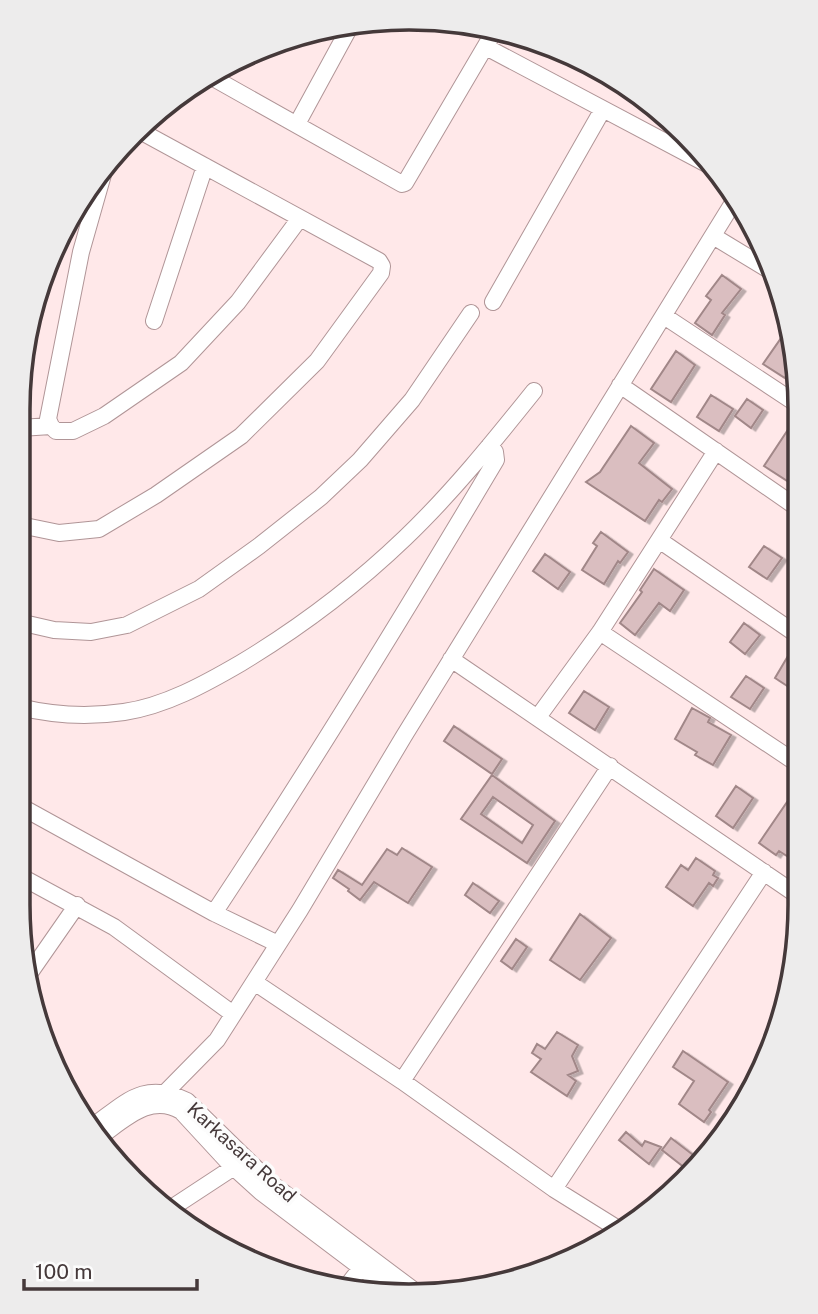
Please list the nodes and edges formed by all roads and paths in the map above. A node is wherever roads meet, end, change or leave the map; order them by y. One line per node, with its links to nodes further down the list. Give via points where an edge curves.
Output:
1 (345, 35): 6 (street)
2 (490, 39): 3 (street)
3 (486, 47): 5 (street); 6 (street, via 405,183)
4 (219, 81): 6 (street)
5 (603, 109): 8 (street); 15 (street)
6 (297, 124)
7 (147, 135): 9 (street)
8 (675, 139)
9 (205, 166): 12 (street); 18 (street)
10 (98, 192): 22 (street, via 81,252 48,419)
11 (730, 208): 13 (street)
12 (300, 218): 22 (street, via 238,302 168,373 74,431 56,431); 27 (street, via 382,266 317,361 241,436 99,529 59,533)
13 (713, 236): 14 (street); 17 (street)
14 (759, 265)
15 (494, 302)
16 (471, 313): 29 (street, via 412,400 360,460 321,497 199,589 127,625 91,632)
17 (664, 316): 19 (street); 21 (street)
18 (154, 321)
19 (620, 385): 25 (street); 32 (street)
20 (534, 391): 24 (street)
21 (788, 398)
22 (51, 426): 23 (street)
23 (30, 427)
24 (490, 445): 33 (street, via 405,538 271,645 218,676 156,704 125,712 83,715); 42 (street, via 496,460 394,632)
25 (716, 451): 26 (street); 28 (street)
26 (788, 501)
27 (30, 527)
28 (659, 540): 30 (street); 31 (street)
29 (30, 625)
30 (788, 628)
31 (600, 632): 34 (street); 35 (street)
32 (451, 659): 34 (street); 43 (street)
33 (30, 708)
34 (538, 718): 36 (street)
35 (788, 757)
36 (610, 766): 38 (street); 47 (street)
37 (30, 812): 42 (street)
38 (764, 872): 40 (street); 52 (street)
39 (30, 881): 41 (street)
40 (788, 889)
41 (76, 905): 44 (street); 46 (street, via 114,927)
42 (214, 913): 43 (street)
43 (278, 944): 45 (street)
44 (35, 966)
45 (254, 982): 46 (street); 47 (street)
46 (233, 1014): 48 (street, via 218,1040)
47 (402, 1081): 52 (street)
48 (160, 1098): 49 (street, Karkasara Road, via 149,1092 135,1097); 50 (street); 51 (street, Karkasara Road, via 180,1111); 58 (street, Karkasara Road, via 187,1101 272,1184)
49 (98, 1122)
50 (106, 1133)
51 (234, 1167): 53 (street); 55 (street, Karkasara Road)
52 (554, 1189): 54 (street)
53 (177, 1205)
54 (611, 1225)
55 (361, 1268): 56 (street); 57 (street, Karkasara Road)
56 (352, 1280)
57 (381, 1283)
58 (404, 1284)

